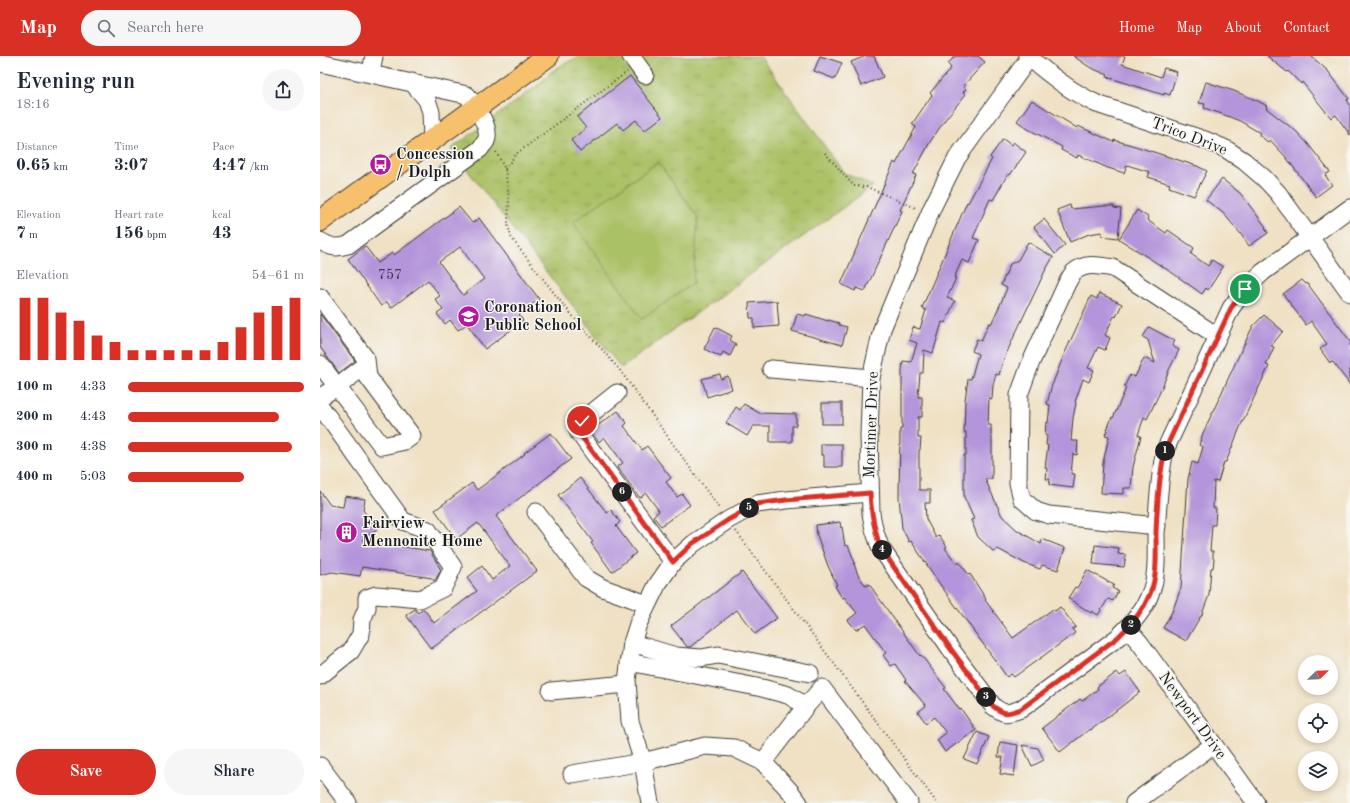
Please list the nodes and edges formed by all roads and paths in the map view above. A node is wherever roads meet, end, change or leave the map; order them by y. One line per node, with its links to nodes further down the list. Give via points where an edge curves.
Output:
1 (374, 56): 6 (street)
2 (548, 56): 9 (main road)
3 (1028, 57): 17 (street, Trico Drive, via 1081,97 1206,140 1232,153 1264,178); 25 (street, Mortimer Drive, via 957,158 932,208 882,329)
4 (320, 63): 6 (street)
5 (629, 64): 7 (street); 13 (path, via 516,154)
6 (371, 74): 8 (street)
7 (645, 75)
8 (412, 82): 9 (street, via 467,95); 10 (street, via 427,100 431,112)
9 (476, 108): 10 (main road); 18 (street, via 487,130 486,140 480,149 348,245 330,247)
10 (432, 139): 16 (main road)
11 (495, 150): 13 (path)
12 (825, 154): 14 (path, via 854,186 867,187)
13 (505, 169): 32 (path, via 511,238 565,307 619,369)
14 (917, 208)
15 (1350, 208): 17 (street, Mortimer Drive)
16 (320, 221)
17 (1310, 238): 19 (street, Trico Drive); 21 (street, Mortimer Drive, via 1262,272 1245,289 1231,308)
18 (320, 240)
19 (1350, 293)
20 (320, 297): 23 (street, via 366,359)
21 (1218, 336): 33 (street, Mortimer Drive, via 1165,450 1160,472); 33 (street, via 1113,268 1094,264 1086,266 1074,272 1067,283 1019,395 1018,483 1022,499 1036,511 1049,515)
22 (320, 364): 26 (street)
23 (366, 365): 26 (street); 26 (street, via 368,377 412,436 405,441 382,446)
24 (771, 369): 25 (street)
25 (871, 378): 30 (street, Mortimer Drive)
26 (337, 387): 28 (street)
27 (617, 393): 35 (street, via 577,427)
28 (320, 397)
29 (320, 406): 41 (street, via 403,521 428,530 453,567 442,588 420,598 376,595 367,598 368,608 362,620 361,634 351,651)
30 (870, 493): 35 (street, via 757,504 698,540); 37 (street, Mortimer Drive, via 871,514 880,547 950,648 993,706 1001,712 1011,713 1021,709)
31 (536, 512): 36 (street, via 586,578 603,588)
32 (722, 512)
33 (1157, 526): 37 (street, Mortimer Drive, via 1155,572 1150,594)
34 (736, 531): 54 (path)
35 (673, 562): 36 (street)
36 (647, 604): 38 (street)
37 (1128, 629): 45 (street, Newport Drive)
38 (632, 643): 39 (street); 40 (street, via 676,656 701,658 718,655)
39 (629, 662): 42 (street); 44 (street, via 762,688 788,695)
40 (810, 674)
41 (320, 676)
42 (627, 684): 43 (street); 46 (street, via 630,721)
43 (551, 691)
44 (806, 706): 47 (street); 53 (street, via 822,688)
45 (1213, 745): 55 (street); 56 (street, Newport Drive)
46 (643, 762): 47 (street, via 705,746 734,748); 49 (street); 51 (street)
47 (763, 762): 52 (street)
48 (320, 766): 50 (street)
49 (572, 774)
50 (348, 803)
51 (650, 803)
52 (799, 803)
53 (909, 803)
54 (937, 803)
55 (1134, 803)
56 (1256, 803)

